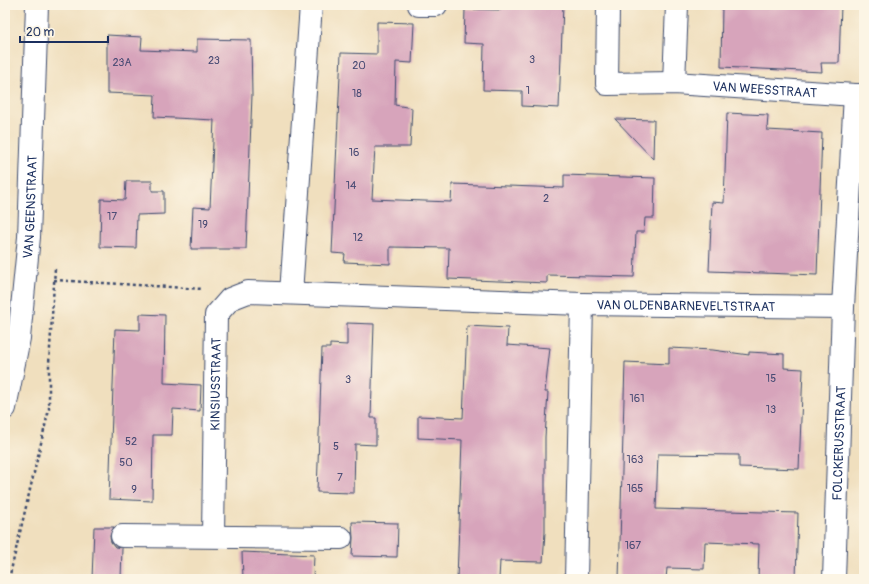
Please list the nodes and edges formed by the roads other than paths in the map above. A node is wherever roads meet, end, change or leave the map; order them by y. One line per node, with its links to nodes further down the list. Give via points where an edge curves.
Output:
1 (38, 5): 12 (street, VAN GEENSTRAAT, via 29,237 19,338)
2 (311, 5): 9 (street)
3 (419, 5): 4 (street)
4 (436, 5)
5 (608, 5): 7 (street, VAN WEESSTRAAT, via 607,84)
6 (677, 5): 7 (street)
7 (674, 83): 8 (street, VAN WEESSTRAAT)
8 (860, 95): 11 (street)
9 (291, 293): 10 (street, KINSIUSSTRAAT); 14 (street, KINSIUSSTRAAT, via 248,292 230,299 216,315)
10 (582, 304): 11 (street, VAN OLDENBARNEVELTSTRAAT); 16 (street, VAN OLDENBARNEVELTSTRAAT)
11 (843, 308): 17 (street, FOLCKERUSSTRAAT)
12 (5, 408)
13 (122, 536): 14 (street)
14 (213, 536): 15 (street)
15 (341, 538)
16 (576, 579)
17 (834, 579)

